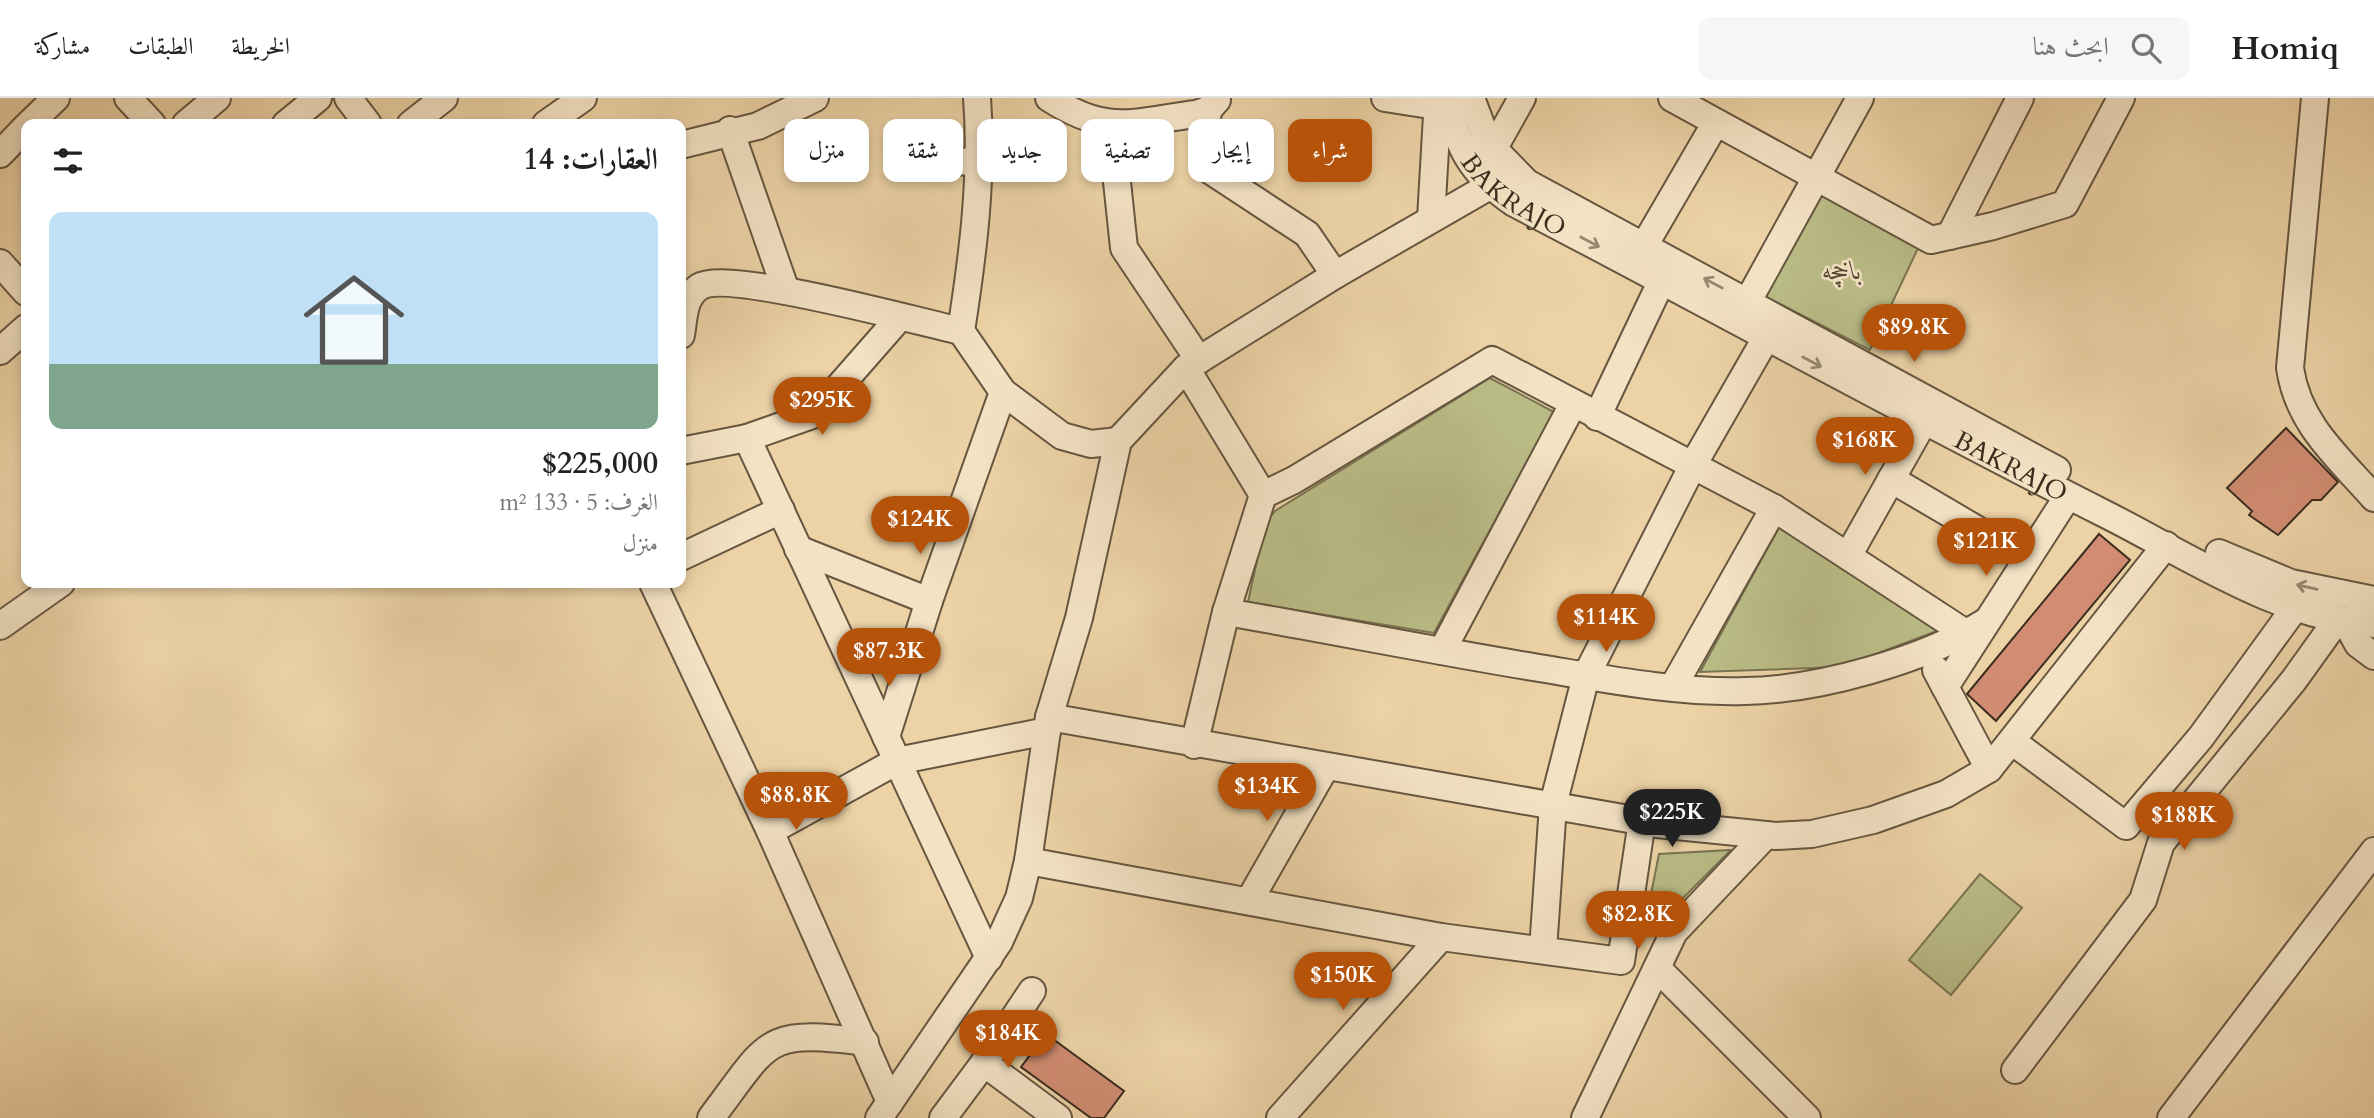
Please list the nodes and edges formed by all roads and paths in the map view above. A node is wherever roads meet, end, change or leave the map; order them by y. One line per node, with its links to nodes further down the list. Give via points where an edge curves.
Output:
1 (56, 98): 20 (street)
2 (128, 98): 21 (street)
3 (217, 98): 22 (street)
4 (318, 98): 23 (street)
5 (348, 98): 24 (street)
6 (444, 98): 25 (street)
7 (583, 98): 26 (street)
8 (815, 98): 31 (street, via 758,125)
9 (977, 98): 27 (street)
10 (1049, 98): 28 (street)
11 (1385, 98): 18 (street)
12 (1521, 98): 34 (street)
13 (1860, 98): 37 (street)
14 (2020, 98): 42 (street)
15 (2121, 98): 42 (street, via 2065,204)
16 (2315, 98): 68 (street, via 2292,386 2307,421)
17 (1682, 100): 30 (street)
18 (1448, 102): 34 (street, BAKRAJO, via 1482,132); 38 (street, BAKRAJO, via 1463,150); 41 (street)
19 (1213, 104): 29 (street); 45 (street, via 1203,156 1208,169 1307,234)
20 (35, 119)
21 (147, 119)
22 (192, 119)
23 (292, 119)
24 (364, 119)
25 (417, 119)
26 (553, 119)
27 (978, 119)
28 (1092, 119)
29 (1140, 119)
30 (1715, 124): 37 (street); 43 (street)
31 (730, 130): 33 (street); 48 (street)
32 (21, 133): 35 (street)
33 (686, 143)
34 (1493, 150): 36 (street, BAKRAJO); 38 (street)
35 (0, 154)
36 (1514, 172): 38 (street); 43 (street, BAKRAJO)
37 (1815, 178): 42 (street, via 1931,240); 49 (street)
38 (1485, 180): 41 (street, via 1465,200); 46 (street, BAKRAJO, one-way to 46, via 1514,203)
39 (978, 182): 52 (street)
40 (1117, 182): 56 (street, via 1124,248)
41 (1431, 219): 45 (street)
42 (1950, 236)
43 (1644, 246): 49 (street, BAKRAJO, one-way to 43)
44 (0, 263): 47 (street)
45 (1335, 275): 56 (street)
46 (1662, 280): 54 (street, BAKRAJO); 59 (street)
47 (21, 286)
48 (786, 291): 50 (street, via 713,282 700,287); 51 (street)
49 (1748, 301): 78 (street, BAKRAJO, one-way to 49, via 2291,583 2227,556 2089,488)
50 (686, 304)
51 (900, 317): 52 (street); 61 (street, via 815,414)
52 (961, 331): 57 (street)
53 (21, 332): 55 (street)
54 (1766, 338): 60 (street, BAKRAJO, one-way to 60); 64 (street)
55 (0, 351)
56 (1193, 364): 62 (street); 66 (street)
57 (1003, 391): 62 (street, via 1062,436 1091,444); 79 (street)
58 (1573, 404): 59 (street); 66 (street, via 1492,360); 87 (street)
59 (1597, 416): 64 (street)
60 (1924, 421): 65 (street); 67 (street, BAKRAJO)
61 (747, 438): 63 (street); 70 (street)
62 (1118, 441): 92 (street, via 1079,618)
63 (686, 450)
64 (1693, 465): 69 (street); 89 (street)
65 (1891, 479): 74 (street); 75 (street)
66 (1263, 495): 81 (street)
67 (2068, 496): 71 (street, BAKRAJO); 75 (street)
68 (2374, 498)
69 (1774, 508): 74 (street); 90 (street)
70 (780, 510): 72 (street); 73 (street)
71 (2166, 545): 80 (street, BAKRAJO); 93 (street)
72 (798, 549): 79 (street); 95 (street)
73 (686, 555)
74 (1849, 556): 85 (street)
75 (2027, 559): 85 (street)
76 (54, 588): 84 (street)
77 (655, 588): 100 (street)
78 (2374, 600)
79 (929, 601): 95 (street)
80 (2294, 609): 82 (street, BAKRAJO); 93 (street, via 2201,737 2126,826)
81 (1226, 612): 87 (street); 94 (street)
82 (2342, 621): 83 (street, BAKRAJO); 88 (street, via 2358,645); 112 (street, via 2161,843 2143,900)
83 (2374, 624)
84 (0, 626)
85 (1977, 628): 86 (street); 91 (street)
86 (1926, 650): 90 (street, via 1843,677 1779,689); 91 (street)
87 (1442, 651): 89 (street)
88 (2374, 656)
89 (1586, 676): 90 (street); 98 (street)
90 (1673, 687)
91 (1945, 687): 97 (street)
92 (1048, 724): 94 (street); 95 (street); 103 (street)
93 (2013, 741): 97 (street)
94 (1194, 745): 96 (street)
95 (892, 749): 100 (street); 107 (street)
96 (1325, 768): 98 (street); 104 (street)
97 (1989, 769): 101 (street, via 1946,794 1873,820 1812,834)
98 (1553, 805): 99 (street); 106 (street)
99 (1642, 821): 101 (street); 106 (street, via 1621,961)
100 (770, 831): 110 (street)
101 (1766, 835): 108 (street, via 1674,932)
102 (2374, 851): 120 (street)
103 (1028, 862): 104 (street); 107 (street, via 1009,924)
104 (1250, 901): 105 (street)
105 (1441, 937): 106 (street); 117 (street)
106 (1543, 950)
107 (989, 958): 113 (street)
108 (1657, 968): 118 (street); 119 (street)
109 (1032, 991): 111 (street)
110 (865, 1042): 113 (street); 114 (street, via 799,1036 772,1044)
111 (985, 1063): 115 (street); 116 (street)
112 (2015, 1070)
113 (884, 1110)
114 (711, 1118)
115 (943, 1118)
116 (1058, 1118)
117 (1280, 1118)
118 (1586, 1118)
119 (1807, 1118)
120 (2171, 1118)

